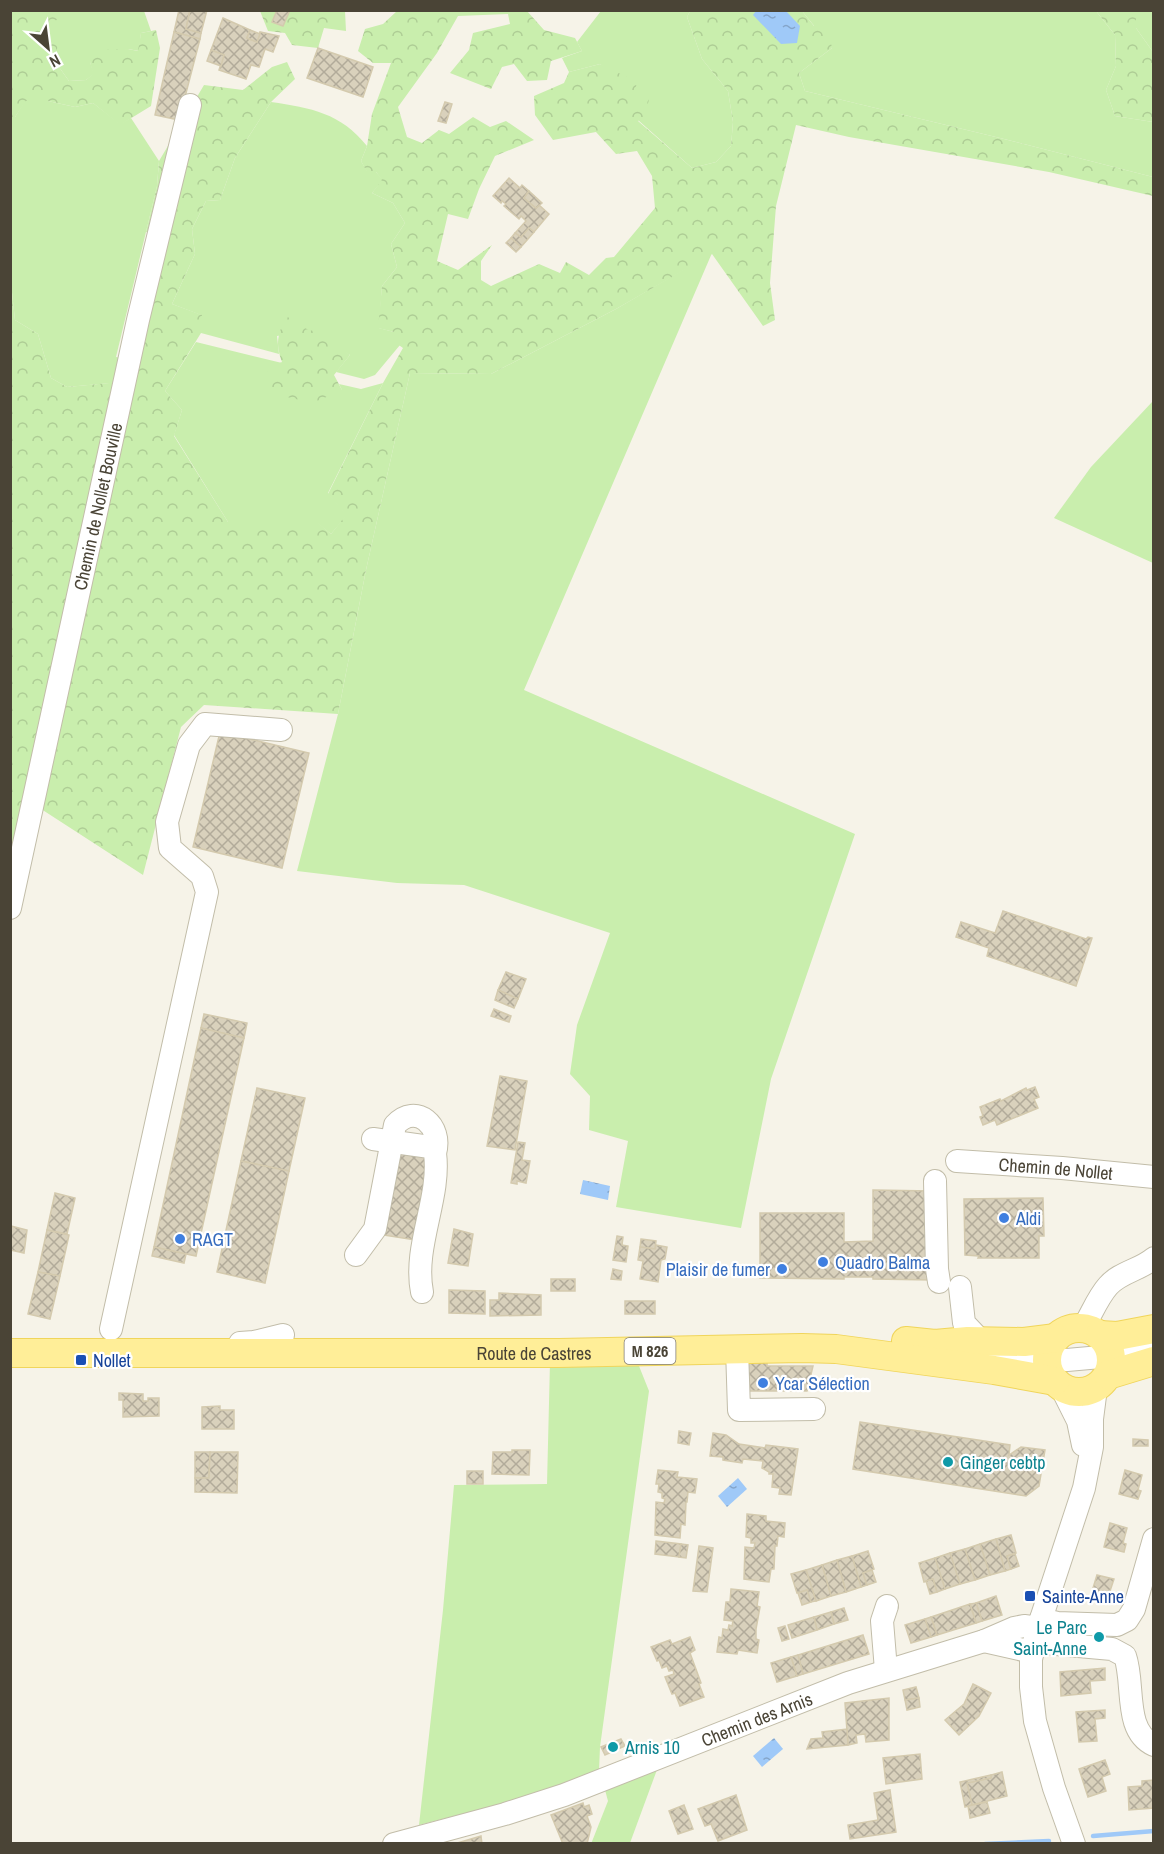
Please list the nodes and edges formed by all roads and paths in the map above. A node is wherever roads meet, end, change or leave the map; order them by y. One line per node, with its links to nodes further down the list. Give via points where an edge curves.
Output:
1 (190, 105): 3 (street, Chemin de Nollet Bouville, via 135,332)
2 (281, 730): 12 (street, via 206,724 189,745 167,822 170,848 202,876 207,892)
3 (10, 908)
4 (381, 1140): 5 (street); 5 (street, via 406,1115 414,1115 430,1124 436,1134 438,1143); 9 (street, via 375,1229)
5 (432, 1150): 11 (street, via 434,1180 421,1261)
6 (957, 1161): 7 (street, Chemin de Nollet)
7 (1154, 1177)
8 (935, 1181): 17 (street, via 937,1269 950,1285 963,1323)
9 (356, 1255)
10 (1154, 1258): 19 (street, via 1108,1286)
11 (422, 1292)
12 (111, 1329)
13 (1154, 1329): 19 (main road, M 826, via 1117,1336)
14 (1154, 1346): 19 (street)
15 (11, 1348): 17 (main road, Route de Castres / M 826, via 283,1335 612,1336 767,1332 841,1333); 18 (main road, Route de Castres / M 826)
16 (737, 1348): 18 (main road, Route de Castres / M 826); 21 (main road, Route de Castres / M 826, via 836,1349 994,1370); 22 (street, via 739,1410)
17 (985, 1348): 18 (street, via 909,1350 825,1340 757,1340 352,1344); 21 (main road, Route de Castres / M 826, via 1024,1342)
18 (306, 1352)
19 (1100, 1356): 20 (main road, M 826); 21 (main road, M 826, via 1068,1330); 21 (main road, M 826, via 1083,1393); 23 (street)
20 (1154, 1361)
21 (1055, 1366): 23 (street, via 1078,1421)
22 (814, 1409)
23 (1087, 1467): 26 (street, via 1076,1515)
24 (1154, 1539): 26 (street, via 1134,1609 1127,1620 1117,1625 1057,1623)
25 (887, 1606): 27 (street, via 882,1621)
26 (1037, 1635): 27 (street, Chemin des Arnis, via 1024,1626 1014,1628); 28 (street, via 1112,1649 1125,1656 1134,1725); 30 (street, via 1031,1687 1035,1722)
27 (886, 1670): 29 (street, Chemin des Arnis, via 810,1696 564,1795)
28 (1154, 1745)
29 (394, 1844)
30 (1074, 1844)

